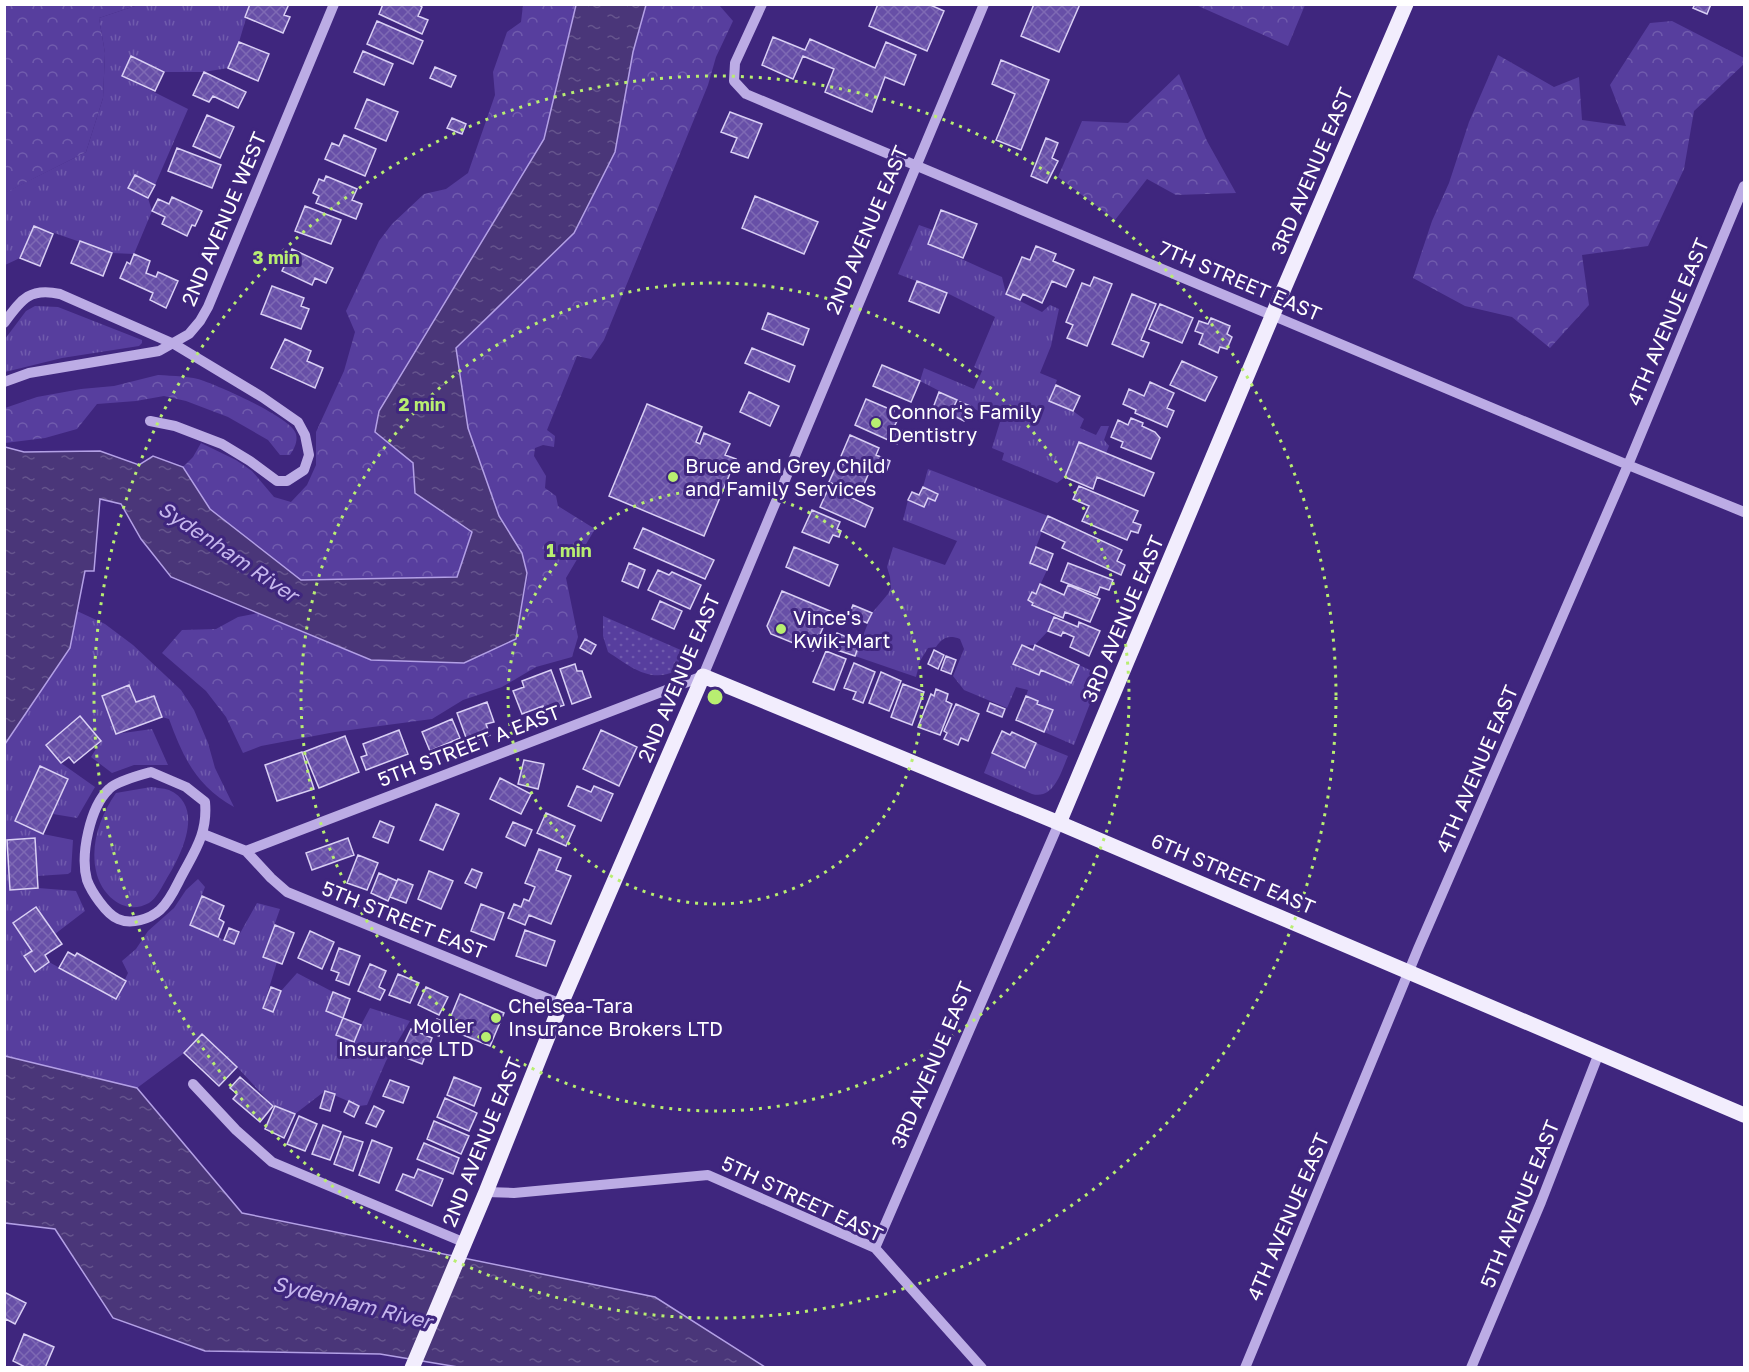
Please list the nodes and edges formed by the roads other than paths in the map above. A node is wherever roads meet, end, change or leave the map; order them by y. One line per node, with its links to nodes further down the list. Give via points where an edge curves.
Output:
1 (334, 4): 9 (street, 2ND AVENUE WEST, via 208,307 189,334)
2 (762, 4): 5 (street, 7TH STREET EAST, via 733,72 734,81 746,94)
3 (984, 4): 5 (street, 2ND AVENUE EAST)
4 (1406, 4): 7 (main road, 3RD AVENUE EAST)
5 (917, 165): 7 (street, 7TH STREET EAST); 14 (street, 2ND AVENUE EAST)
6 (1744, 186): 12 (street, 4TH AVENUE EAST)
7 (1273, 314): 12 (street, 7TH STREET EAST); 15 (main road, 3RD AVENUE EAST)
8 (4, 323): 9 (street, via 21,300 46,291)
9 (174, 344): 10 (street, 2ND AVENUE WEST, via 144,355 29,373); 11 (street, via 298,422 309,455 304,470 287,481 277,481 222,444)
10 (4, 382)
11 (150, 421)
12 (1628, 465): 13 (street, 7TH STREET EAST); 18 (street, 4TH AVENUE EAST)
13 (1744, 512)
14 (704, 676): 15 (main road, 6TH STREET EAST); 17 (street, 5TH STREET A EAST); 19 (main road, 2ND AVENUE EAST)
15 (1059, 823): 18 (main road, 6TH STREET EAST); 25 (street, 3RD AVENUE EAST)
16 (203, 834): 16 (street, via 207,818 205,802 199,797 151,772 132,778 109,788 94,812 85,847 87,879 102,906 118,919 142,921 162,908); 17 (street)
17 (246, 851): 19 (street, 5TH STREET EAST, via 287,892)
18 (1409, 972): 20 (main road, 6TH STREET EAST); 28 (street, 4TH AVENUE EAST)
19 (561, 1004): 23 (main road, 2ND AVENUE EAST)
20 (1599, 1053): 22 (main road, 6TH STREET EAST); 29 (street, 5TH AVENUE EAST)
21 (193, 1084): 24 (street, via 272,1162)
22 (1744, 1115)
23 (486, 1192): 24 (main road, 2ND AVENUE EAST); 25 (street, 5TH STREET EAST, via 514,1193 708,1175)
24 (463, 1242): 26 (main road, 2ND AVENUE EAST)
25 (875, 1248): 27 (street, 5TH STREET EAST)
26 (412, 1368)
27 (982, 1368)
28 (1245, 1368)
29 (1471, 1368)

